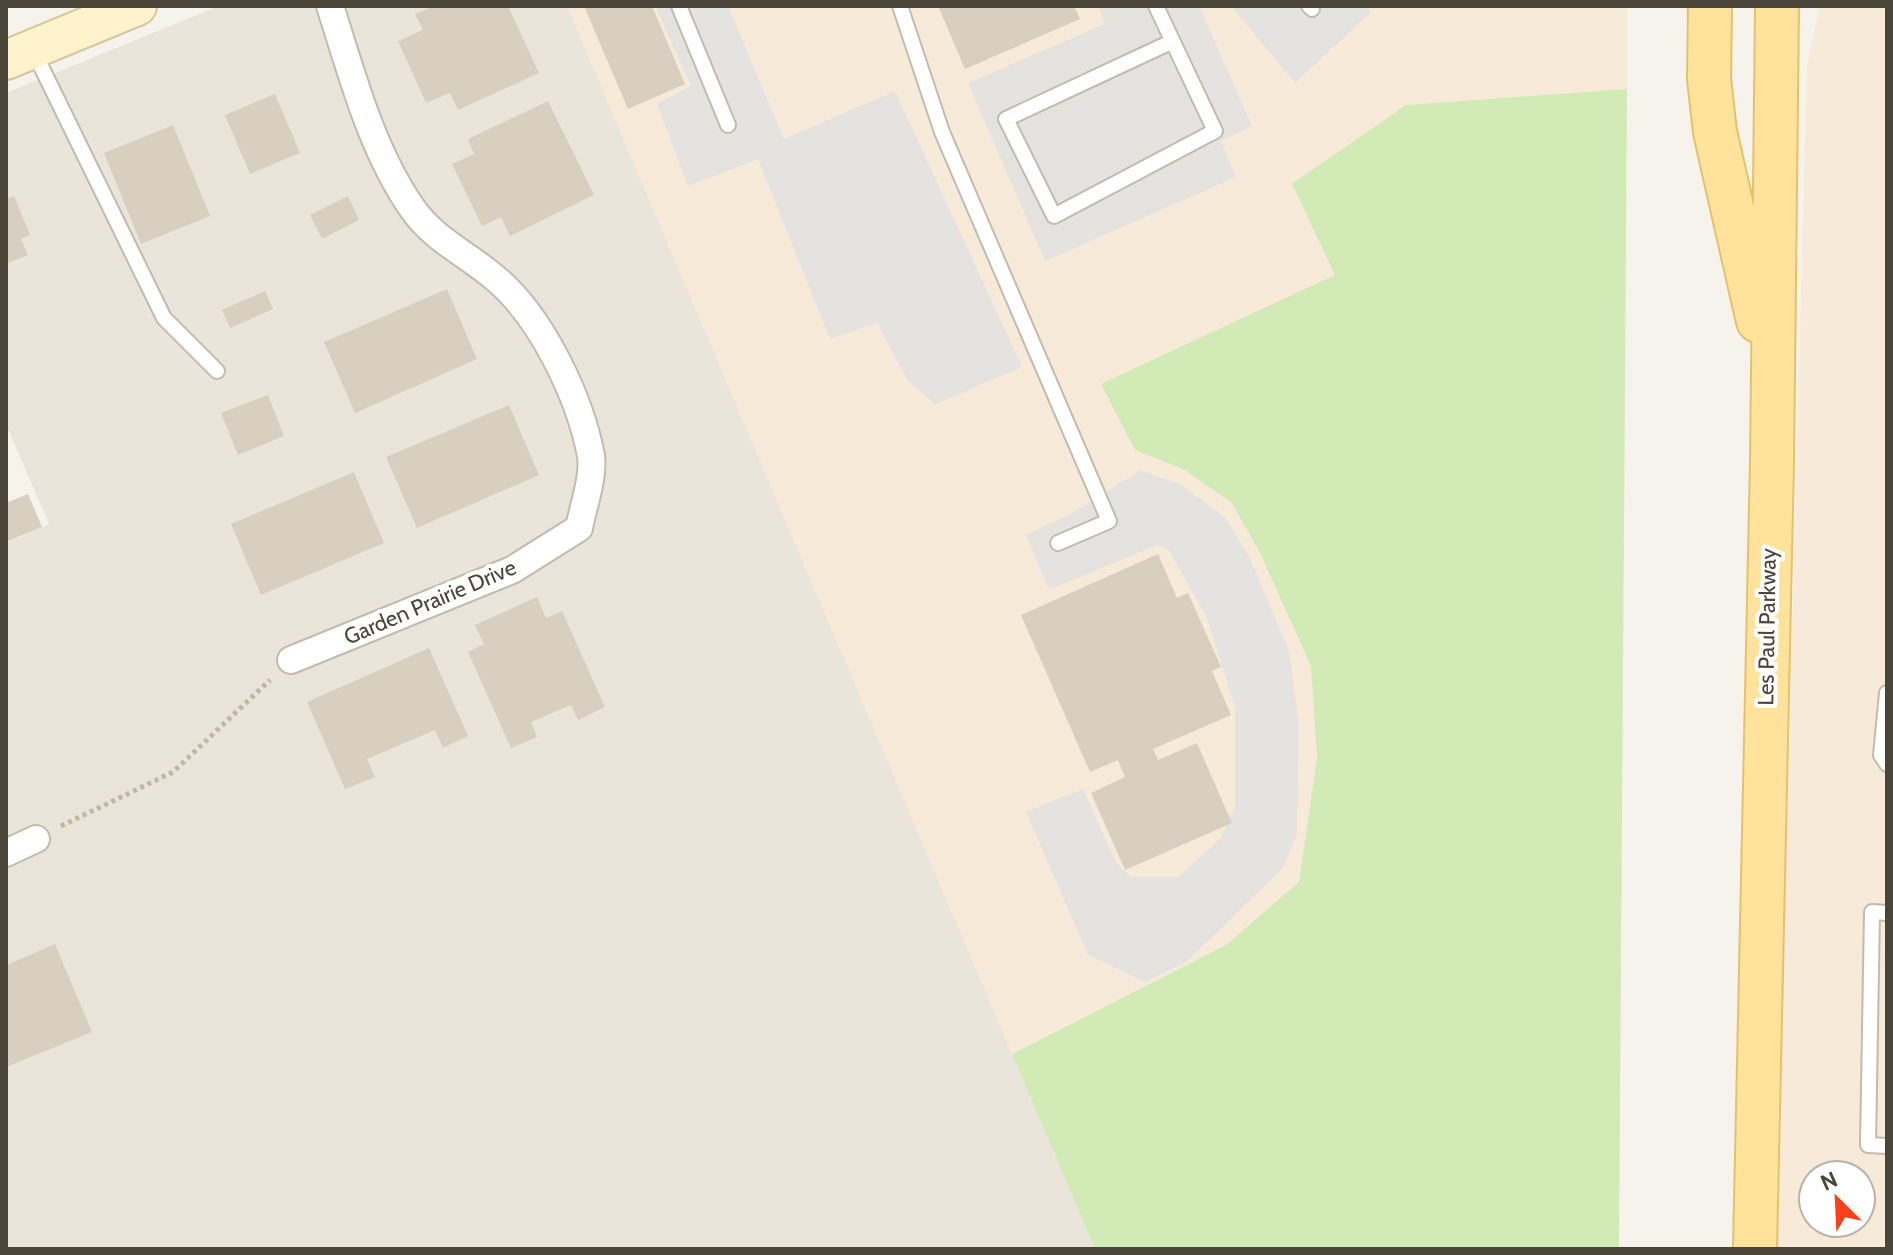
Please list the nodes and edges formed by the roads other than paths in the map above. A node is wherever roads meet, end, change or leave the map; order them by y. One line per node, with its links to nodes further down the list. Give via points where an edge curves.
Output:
1 (137, 6): 11 (main road)
2 (330, 6): 16 (street, Garden Prairie Drive, via 387,166 413,210 443,241 495,278 530,312 569,390 591,459 579,528 512,570)
3 (679, 6): 12 (lane)
4 (900, 6): 15 (lane, via 942,132 1109,521)
5 (1156, 6): 9 (lane)
6 (1710, 6): 14 (main road, via 1715,132)
7 (1777, 6): 10 (main road, Les Paul Parkway)
8 (1793, 6): 10 (main road)
9 (1171, 42): 9 (lane, via 1006,119 1054,216 1215,131)
10 (1776, 53): 14 (main road, Les Paul Parkway)
11 (19, 55): 13 (lane, via 164,318)
12 (728, 125)
13 (217, 371)
14 (1773, 389): 23 (main road, Les Paul Parkway)
15 (1058, 543)
16 (291, 660)
17 (1887, 693): 18 (lane, via 1881,755)
18 (1887, 764)
19 (36, 839): 20 (street)
20 (6, 853)
21 (1887, 913): 22 (lane, via 1872,912 1868,1145)
22 (1887, 1146)
23 (1755, 1249)

